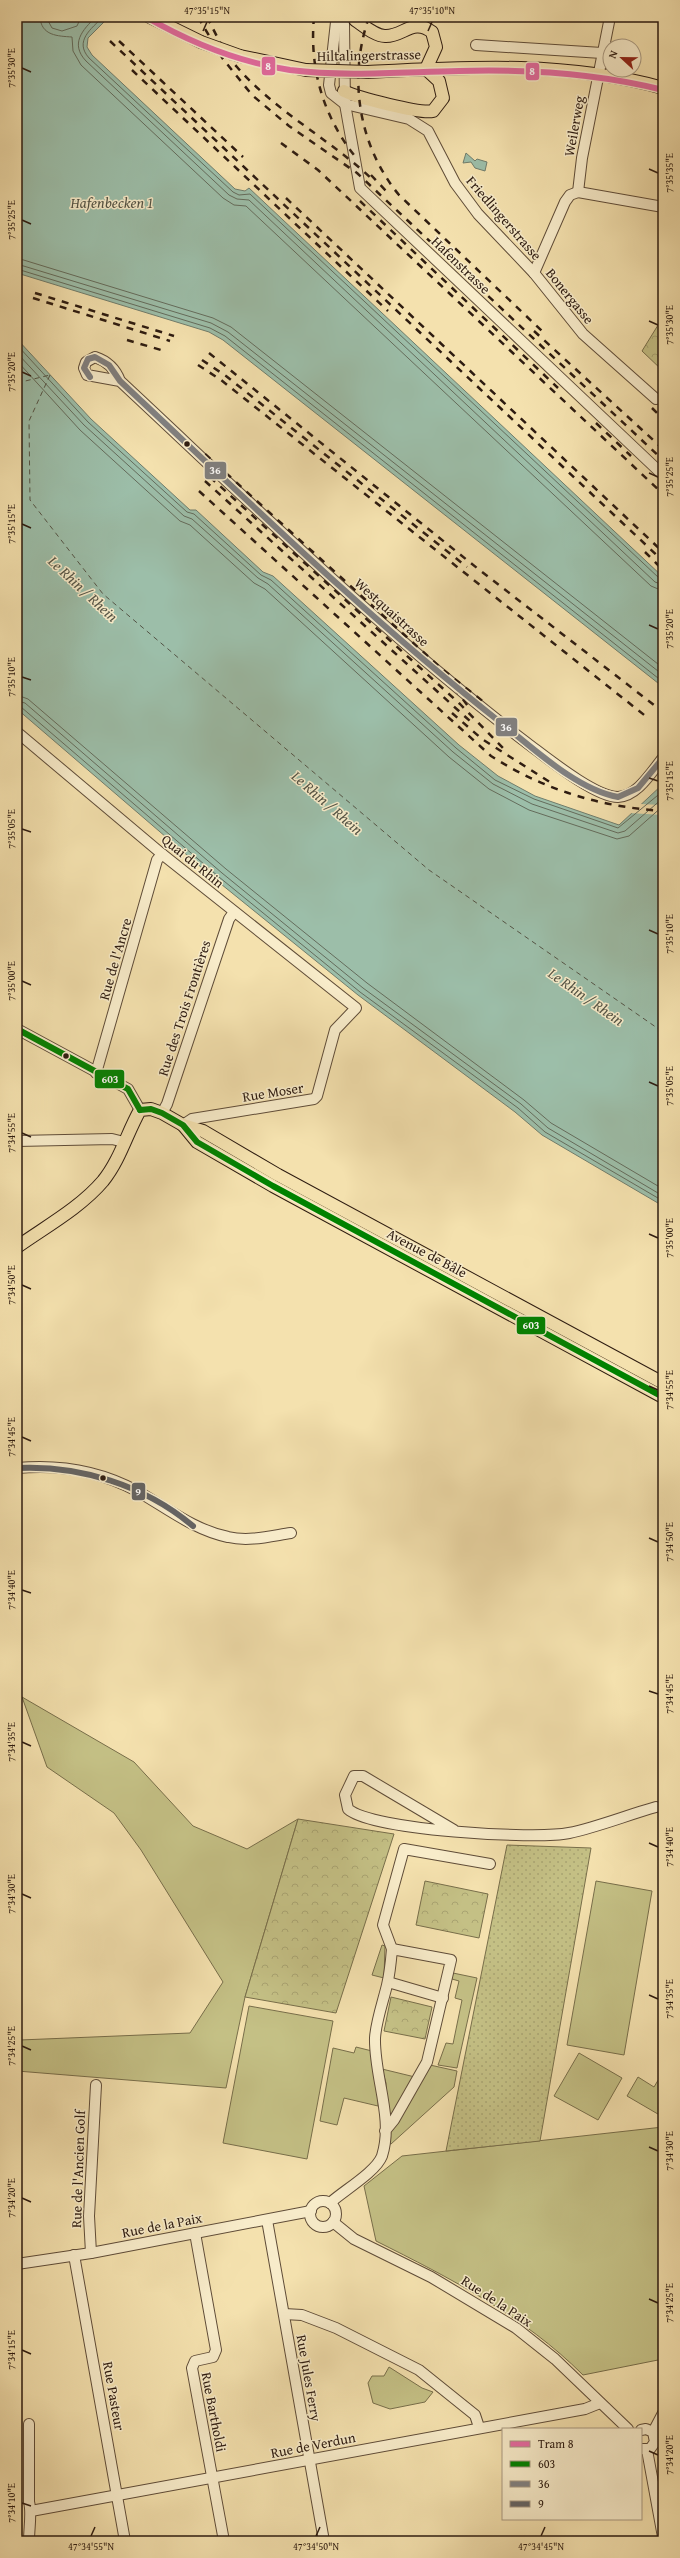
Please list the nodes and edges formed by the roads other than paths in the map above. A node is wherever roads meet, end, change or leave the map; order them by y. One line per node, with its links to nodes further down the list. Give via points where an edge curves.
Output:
1 (150, 17): 7 (main road, Hiltalingerstrasse, bridge, via 201,42 276,65 334,72)
2 (610, 17): 4 (street, Weilerweg)
3 (345, 20): 7 (main road, via 387,36 413,26 420,26 433,35 436,46); 10 (street, Hafenstrasse); 11 (street, via 329,85 331,93)
4 (605, 38)
5 (476, 45): 6 (street)
6 (602, 53): 8 (street, Weilerweg)
7 (426, 69): 8 (main road, Hiltalingerstrasse, via 519,67); 10 (main road, via 439,81 443,98 433,111 421,112 359,98)
8 (598, 73): 9 (main road, Hiltalingerstrasse); 12 (street, Weilerweg)
9 (663, 88)
10 (344, 91): 11 (street, Hafenstrasse)
11 (345, 104): 14 (street, Friedlingerstrasse, via 409,118 428,131 454,183 478,214); 17 (street, Hafenstrasse, via 362,190)
12 (578, 192): 13 (street); 14 (street, Bonergasse, via 570,195 565,202)
13 (663, 207)
14 (534, 273): 16 (street, Bonergasse, via 583,334)
15 (120, 381): 19 (street, Westquaistrasse, via 457,690 554,763 587,784 617,797 632,793 638,788)
16 (656, 399)
17 (663, 475)
18 (17, 732): 20 (street, Quai du Rhin)
19 (663, 758)
20 (162, 854): 21 (street, Quai du Rhin); 24 (street, Rue de l'Ancre, via 157,860)
21 (234, 912): 22 (street, Quai du Rhin); 26 (street, Rue des Trois Frontières, via 229,919)
22 (356, 1008): 27 (street, Rue Moser, via 335,1030 314,1099 192,1119)
23 (17, 1029): 24 (street)
24 (96, 1073): 25 (street, via 128,1089)
25 (140, 1110): 26 (main road, Avenue de Bâle, via 151,1109); 29 (main road)
26 (162, 1113): 27 (main road, Avenue de Bâle)
27 (183, 1125): 31 (main road, Avenue de Bâle, via 203,1131 278,1175); 32 (main road, Avenue de Bâle, via 197,1142 273,1186)
28 (17, 1141): 29 (street, via 112,1139)
29 (124, 1142): 30 (main road, via 103,1181 81,1202)
30 (17, 1247)
31 (663, 1383)
32 (663, 1397)
33 (17, 1468): 34 (street, via 65,1468 110,1479 137,1491 193,1526 230,1538 249,1539)
34 (292, 1533)
35 (661, 1806): 36 (street, via 589,1828 548,1836 510,1836)
36 (454, 1830): 36 (street, via 396,1824 352,1813 344,1799 354,1776 371,1779 406,1804)
37 (490, 1864): 38 (street, via 404,1849 384,1925)
38 (392, 1949): 39 (street); 40 (street, via 451,1960)
39 (388, 1982): 40 (street); 42 (street, via 375,2037)
40 (443, 1998): 42 (street, via 427,2062 394,2120)
41 (96, 2085): 48 (street, Rue de l'Ancien Golf, via 89,2216)
42 (385, 2130): 43 (street, via 381,2157 373,2168)
43 (330, 2203): 44 (street, via 318,2202); 46 (street, via 336,2214)
44 (311, 2211): 45 (street, Rue de la Paix); 46 (street, via 312,2220 318,2226 326,2227)
45 (267, 2220): 47 (street, Rue de la Paix); 51 (street, Rue Jules Ferry)
46 (334, 2222): 52 (street, Rue de la Paix, via 354,2239 431,2277 516,2328 555,2359)
47 (195, 2234): 48 (street, Rue de la Paix); 61 (street, Rue Bartholdi, via 216,2350 213,2357 195,2361 192,2368)
48 (91, 2253): 49 (street, Rue de la Paix)
49 (74, 2255): 50 (street, Rue de la Paix); 62 (street, Rue Pasteur)
50 (17, 2264)
51 (284, 2314): 55 (street, via 302,2315 336,2328 419,2370 475,2415); 60 (street, Rue Jules Ferry)
52 (600, 2403): 55 (street, Rue de Verdun, via 585,2409); 56 (street, Rue de la Paix)
53 (663, 2413): 58 (street)
54 (29, 2424): 63 (street)
55 (479, 2427): 60 (street, Rue de Verdun)
56 (627, 2428)
57 (642, 2430): 58 (street)
58 (653, 2432): 59 (street, via 656,2442)
59 (644, 2450): 64 (street)
60 (310, 2461): 61 (street, Rue de Verdun); 68 (street, Rue Jules Ferry)
61 (213, 2478): 62 (street, Rue de Verdun); 67 (street, Rue Bartholdi)
62 (117, 2494): 63 (street, Rue de Verdun); 66 (street, Rue Pasteur)
63 (31, 2511): 65 (street, via 28,2520)
64 (663, 2538)
65 (29, 2541)
66 (125, 2541)
67 (224, 2541)
68 (324, 2541)

